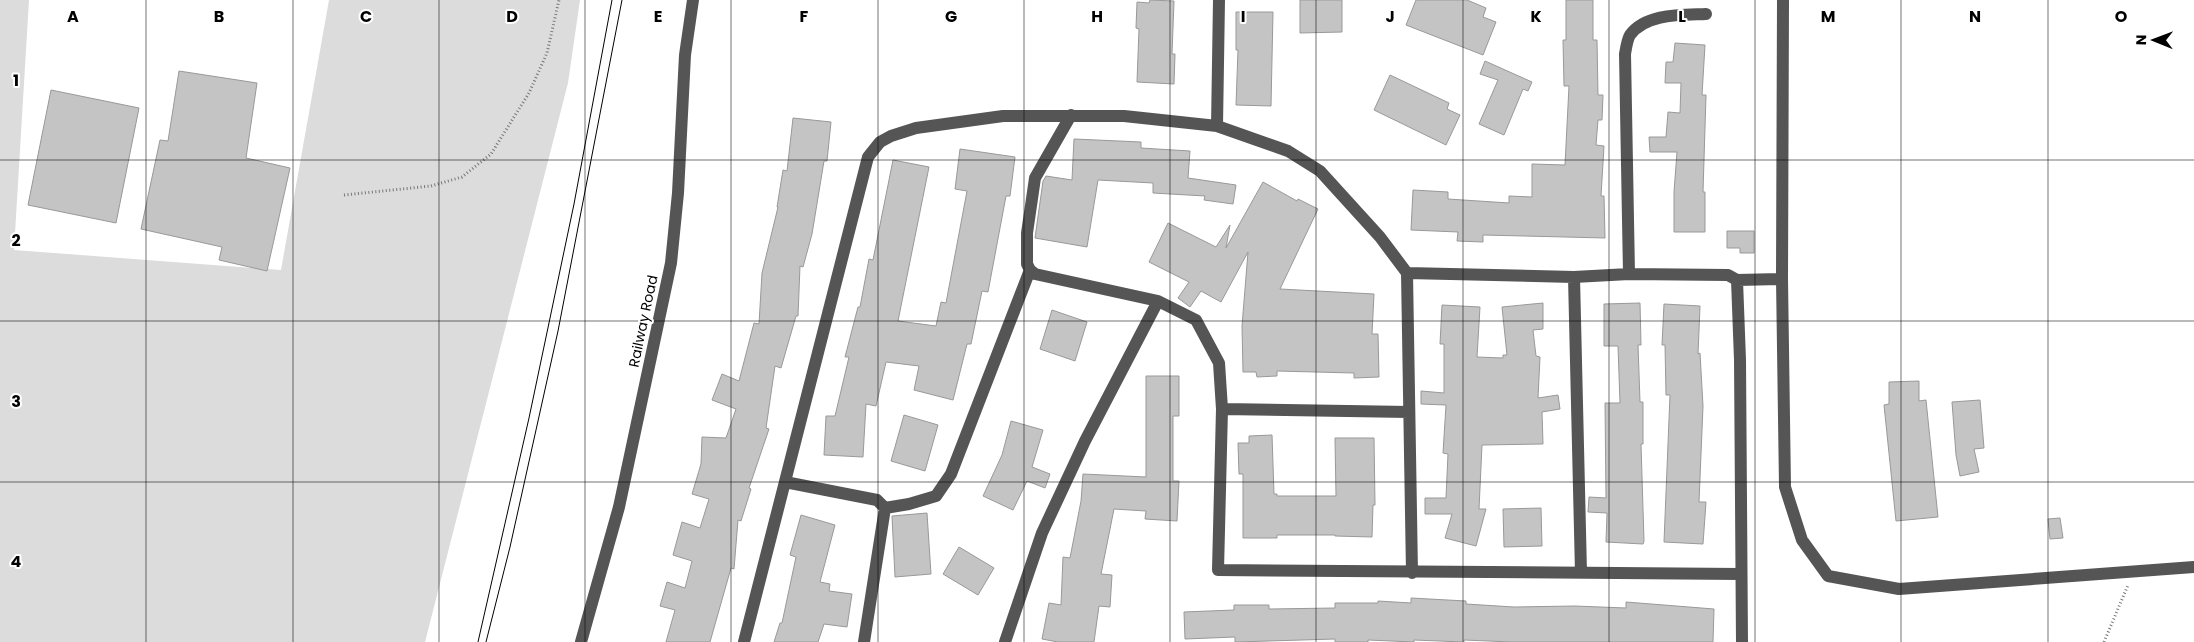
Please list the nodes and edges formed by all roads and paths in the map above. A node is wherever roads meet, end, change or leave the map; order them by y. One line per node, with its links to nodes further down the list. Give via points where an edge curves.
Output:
1 (559, 0): 8 (path, via 547,53 529,93 491,154 462,176 431,186)
2 (693, 0): 25 (street, Railway Road, via 684,55 678,193 671,263 619,507)
3 (1219, 0): 7 (street)
4 (1783, 0): 13 (street)
5 (1706, 14): 11 (street, via 1646,22 1629,36 1625,54)
6 (1071, 115): 7 (street, via 1124,116); 9 (street, via 1035,178 1027,233 1027,264); 18 (street, via 1004,116 916,128 880,142 868,157)
7 (1217, 126): 10 (street, via 1288,151 1320,170 1380,237)
8 (344, 195)
9 (1030, 270): 15 (street, via 1035,274); 19 (street, via 951,474 936,496)
10 (1407, 273): 12 (street); 17 (street)
11 (1629, 274): 12 (street); 14 (street, via 1728,275)
12 (1574, 277): 23 (street)
13 (1782, 279): 14 (street); 22 (street, via 1785,487 1802,540 1828,576 1900,589)
14 (1737, 280): 24 (street)
15 (1158, 301): 16 (street, via 1196,320 1219,363); 28 (street, via 1085,441 1042,533)
16 (1222, 409): 17 (street); 21 (street, via 1218,570)
17 (1409, 412): 21 (street)
18 (785, 482): 19 (street, via 877,500); 26 (street)
19 (885, 508): 27 (street)
20 (2194, 567): 22 (street)
21 (1412, 572): 23 (street)
22 (2133, 572): 30 (path)
23 (1581, 573): 24 (street)
24 (1741, 574): 29 (street)
25 (581, 642)
26 (744, 642)
27 (864, 642)
28 (1005, 642)
29 (1742, 642)
30 (2104, 642)

